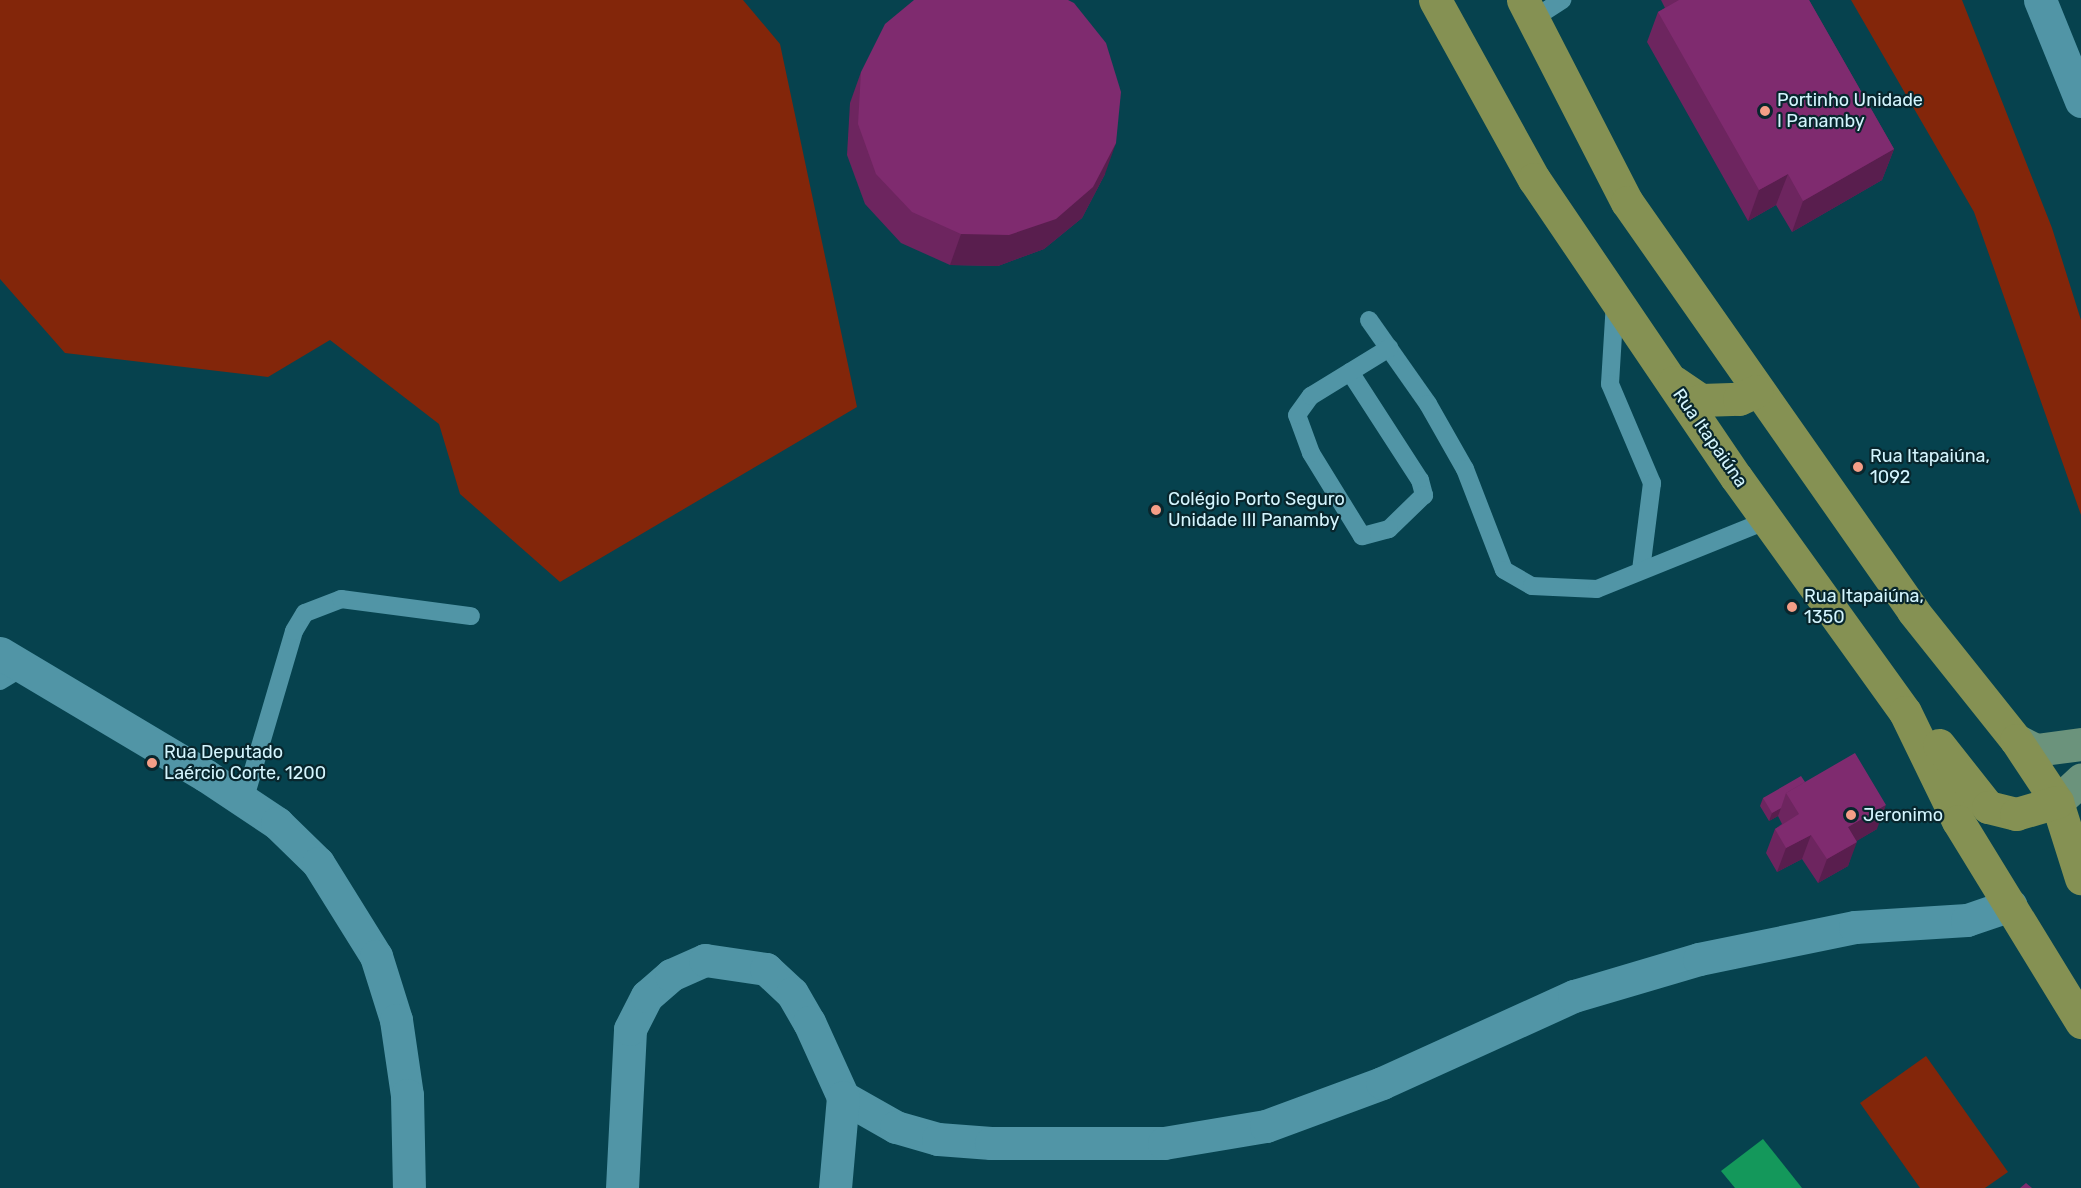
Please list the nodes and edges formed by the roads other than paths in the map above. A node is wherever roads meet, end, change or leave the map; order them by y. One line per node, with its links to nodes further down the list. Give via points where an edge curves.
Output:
1 (1436, 0): 6 (main road, Rua Itapaiúna, via 1534,179)
2 (1562, 0): 4 (lane)
3 (2040, 0): 5 (street)
4 (1528, 10): 11 (main road, via 1627,202)
5 (2081, 101)
6 (1616, 300): 10 (main road, Rua Itapaiúna); 13 (lane, via 1610,384 1652,483)
7 (1369, 320): 8 (lane)
8 (1389, 348): 9 (lane); 13 (lane, via 1465,469 1504,570 1532,586 1558,591 1597,589)
9 (1350, 372): 9 (lane, via 1311,396 1297,415 1311,453 1362,536 1389,529 1424,495 1420,480)
10 (1670, 379): 11 (main road, via 1701,400 1739,399); 12 (main road, Rua Itapaiúna)
11 (1756, 391): 17 (main road, via 1913,611)
12 (1768, 520): 13 (lane, via 1717,545); 16 (main road, Rua Itapaiúna)
13 (1641, 570)
14 (471, 616): 20 (lane, via 341,599 305,613 294,631)
15 (7, 668): 20 (street)
16 (1905, 712): 21 (main road, via 1988,807 2016,814); 23 (main road, Rua Itapaiúna, via 1958,821)
17 (2016, 740): 18 (main road, via 2036,750); 21 (main road)
18 (2081, 744)
19 (2081, 780): 21 (main road)
20 (244, 801): 26 (street, via 277,823 318,863 376,956 396,1020 407,1095)
21 (2057, 802): 22 (main road)
22 (2081, 878)
23 (2011, 905): 24 (main road, Rua Itapaiúna); 25 (street, via 1967,920 1855,927 1699,959 1574,996 1382,1083 1266,1126 1175,1141 938,1139 896,1127)
24 (2081, 1022)
25 (843, 1097): 27 (street, via 792,993 766,969 705,960 671,975 647,996 630,1029); 28 (street)
26 (409, 1188)
27 (622, 1188)
28 (835, 1188)

